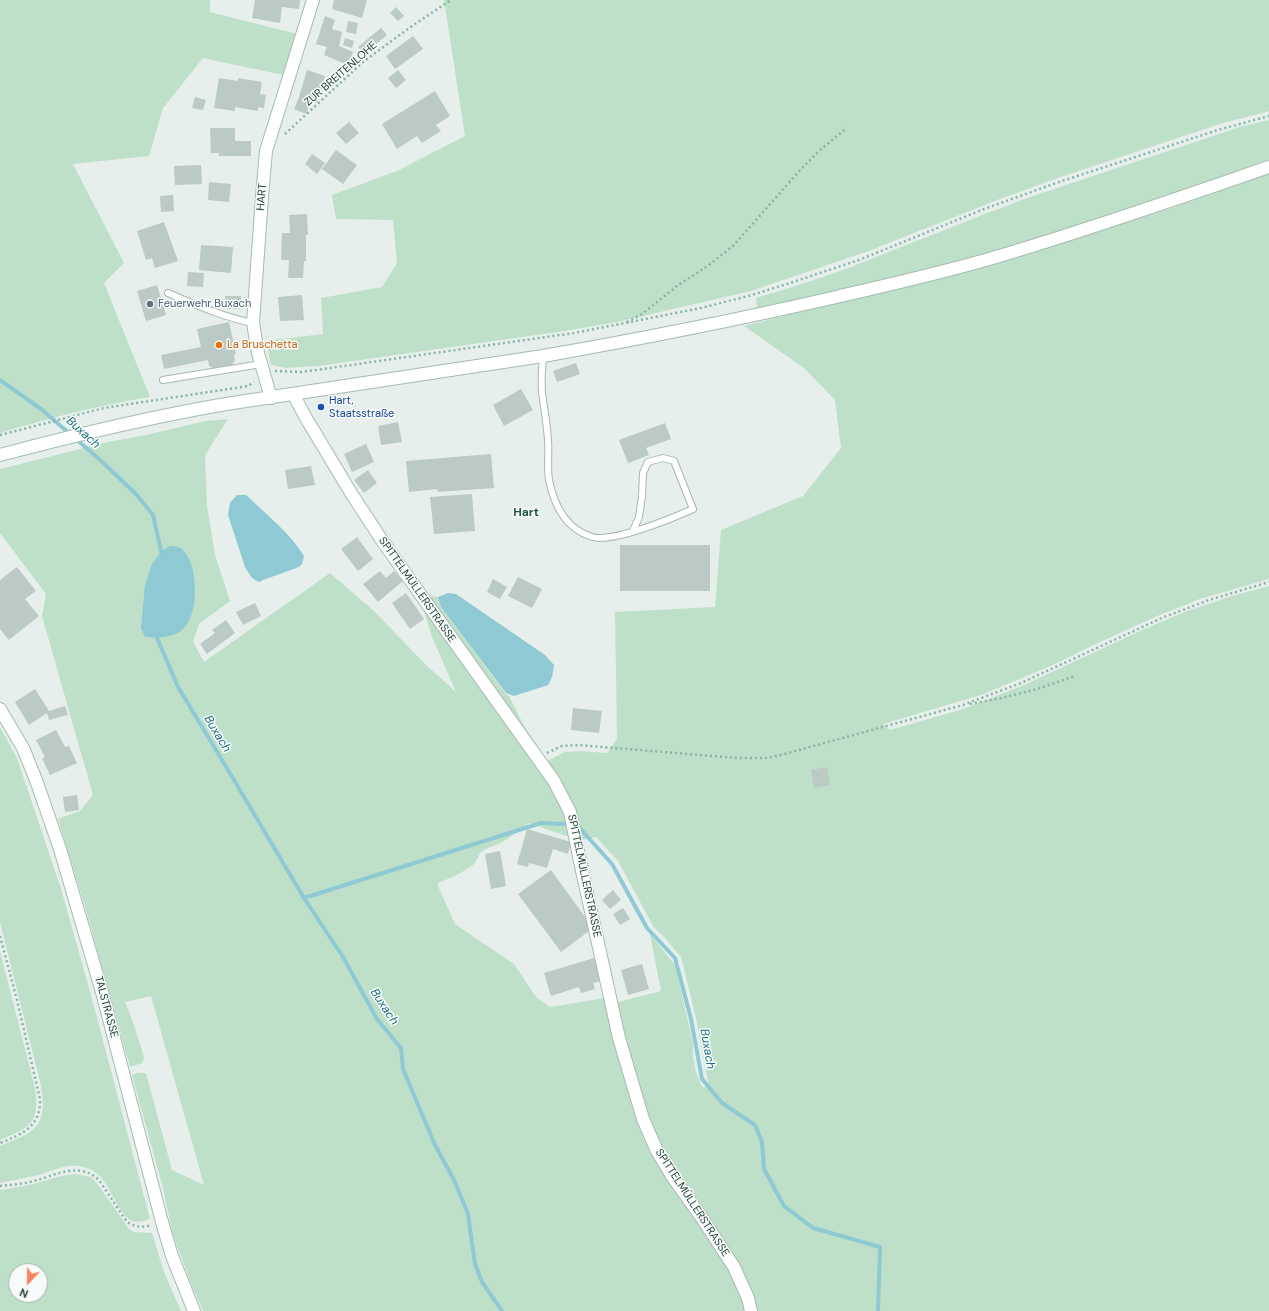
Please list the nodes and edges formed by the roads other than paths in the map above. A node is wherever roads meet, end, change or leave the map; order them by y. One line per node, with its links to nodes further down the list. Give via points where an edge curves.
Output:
1 (313, 0): 4 (street, HART, via 266,151)
2 (1269, 167): 5 (street, via 1078,232 912,280 769,312)
3 (168, 293): 4 (lane, via 203,308)
4 (253, 323): 6 (street, HART)
5 (543, 356): 8 (street); 11 (lane, via 542,392 548,440 549,479 564,518 576,529 593,538 612,538)
6 (263, 368): 7 (lane); 9 (street, HART)
7 (163, 380)
8 (293, 394): 9 (street); 14 (street, SPITTELMÜLLERSTRASSE, via 351,494 554,781 570,812 619,1038 643,1119 657,1151 672,1176 734,1267)
9 (271, 398): 10 (street, via 183,411 94,430)
10 (0, 455)
11 (633, 531): 11 (lane, via 693,509 674,461 663,458 648,462 643,473 639,517)
12 (0, 709): 13 (street, TALSTRASSE, via 23,748 60,849 102,992 162,1222 172,1256)
13 (194, 1311)
14 (752, 1311)

